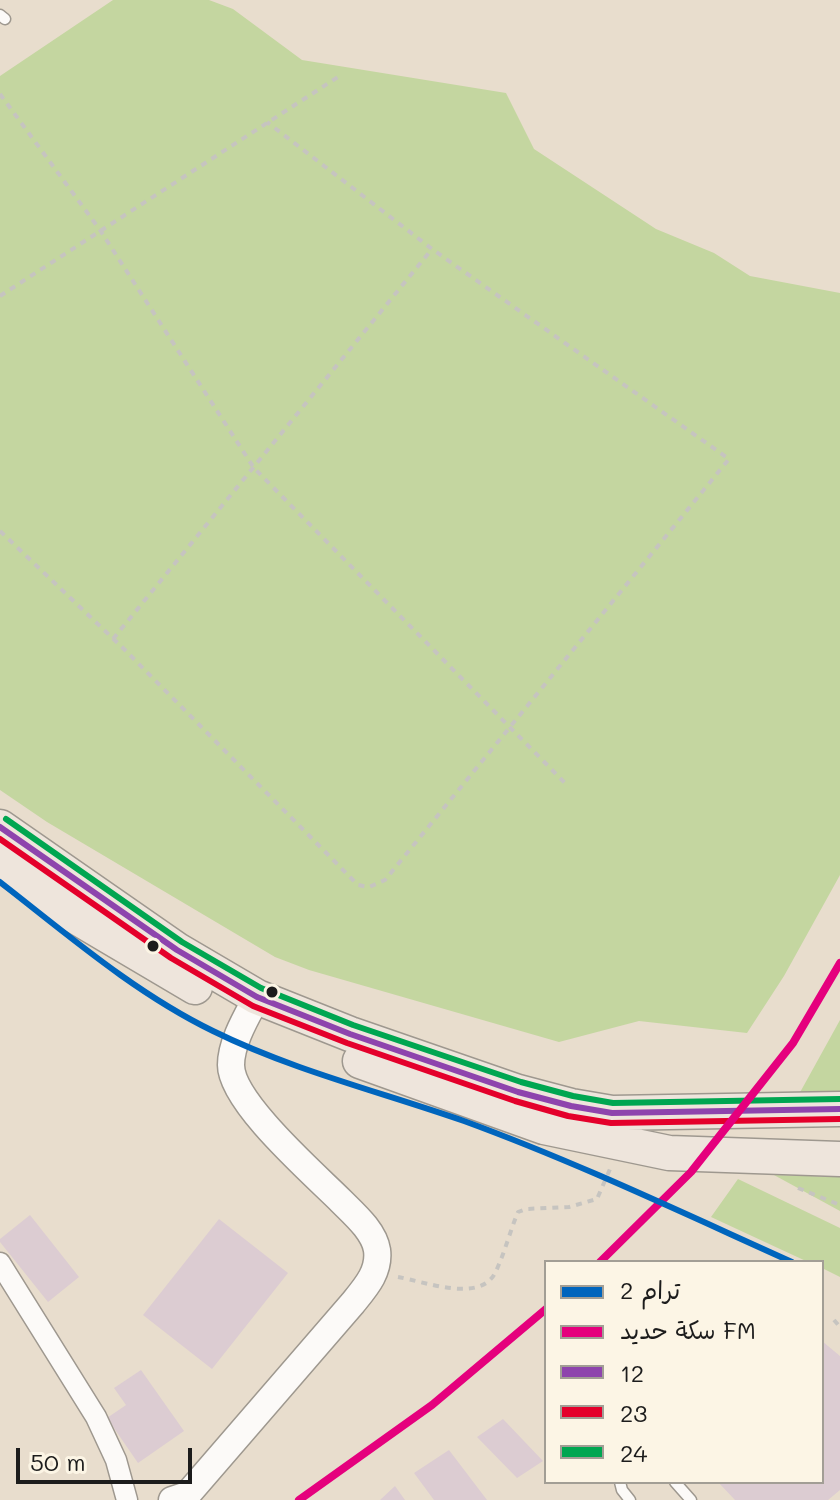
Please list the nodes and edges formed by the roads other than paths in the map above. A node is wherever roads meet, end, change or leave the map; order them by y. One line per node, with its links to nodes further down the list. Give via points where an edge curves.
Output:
1 (0, 827): 3 (highway)
2 (0, 863): 3 (highway, via 63,909)
3 (252, 1007): 4 (highway, via 571,1106 612,1113); 5 (highway, via 544,1127 669,1153); 8 (street, via 231,1062 239,1092 372,1237 375,1272)
4 (840, 1109)
5 (840, 1159)
6 (0, 1263): 9 (street, via 96,1417)
7 (677, 1484): 10 (lane)
8 (181, 1498)
9 (127, 1500)
10 (691, 1500)

